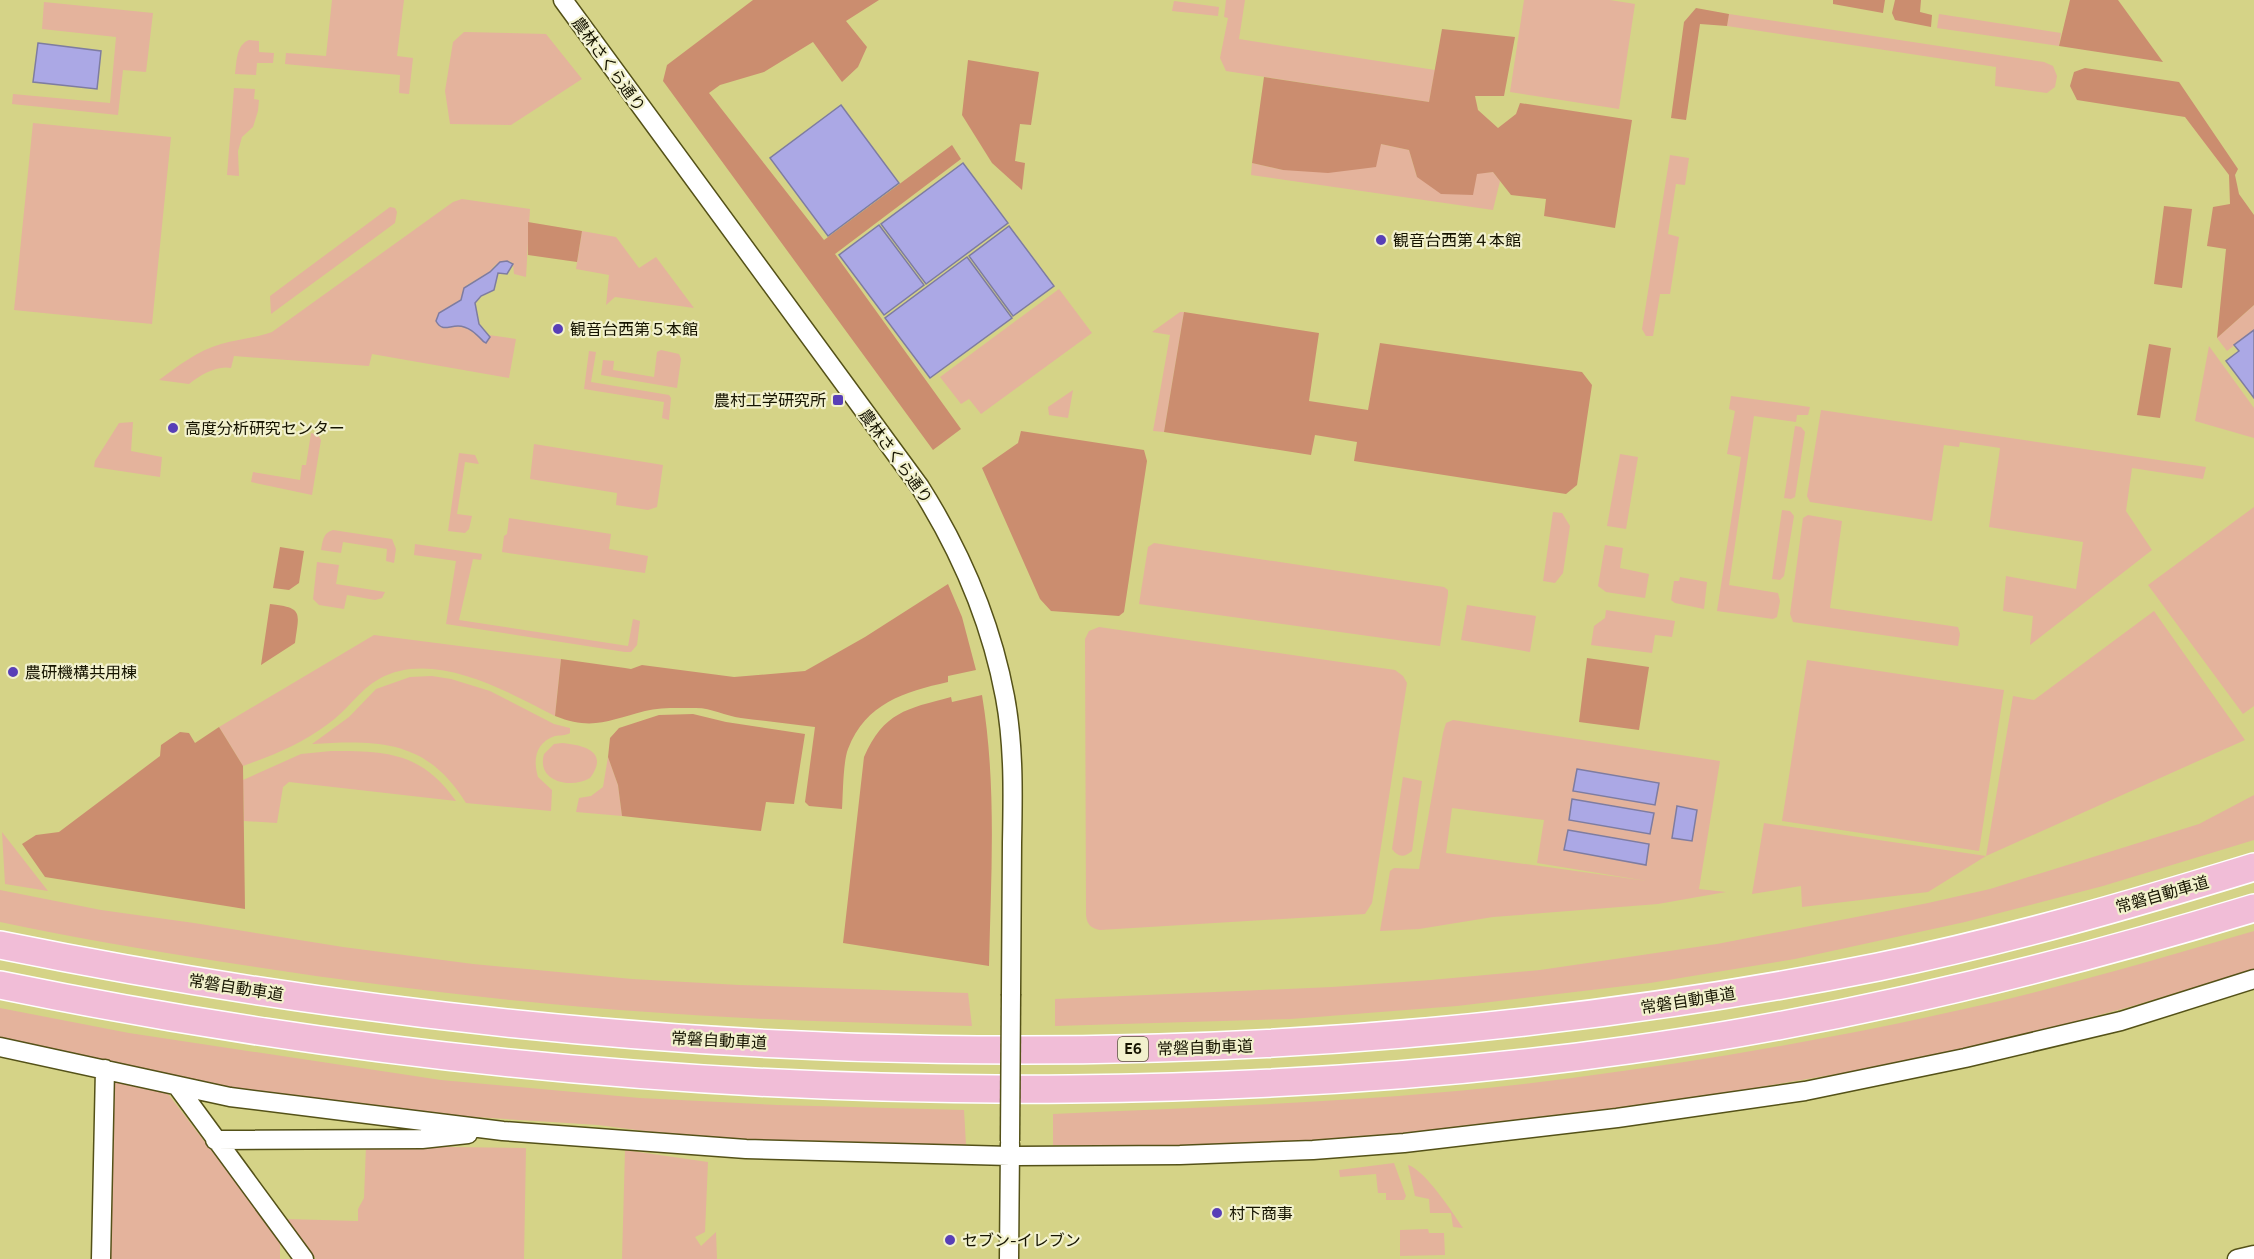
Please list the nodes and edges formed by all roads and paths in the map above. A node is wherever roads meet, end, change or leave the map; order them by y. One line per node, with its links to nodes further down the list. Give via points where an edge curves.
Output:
1 (563, 0): 12 (street, 農林さくら通り, bridge, via 920,487 961,559 980,605 1005,699 1013,793)
2 (2254, 867): 4 (highway, 常磐自動車道 / E6, via 2003,938 1772,987 1624,1011 1465,1030 1181,1049 982,1051 638,1036 345,1004)
3 (2254, 908): 6 (highway, via 2154,938 1892,1003 1653,1047 1463,1070 1187,1088 960,1089 641,1075 333,1043)
4 (0, 945)
5 (2254, 979): 12 (street, via 2121,1021 1965,1058 1805,1091 1617,1118 1313,1150 1191,1155)
6 (0, 985)
7 (0, 1047): 8 (street)
8 (105, 1069): 9 (street); 15 (street)
9 (177, 1086): 10 (street, via 230,1097); 11 (street)
10 (503, 1131): 11 (street, via 422,1139); 12 (street, via 746,1149)
11 (215, 1140): 13 (street)
12 (1010, 1148): 18 (street, 農林さくら通り)
13 (290, 1240): 16 (street); 17 (street)
14 (2254, 1255): 19 (street)
15 (101, 1259)
16 (289, 1259)
17 (304, 1259)
18 (1009, 1259)
19 (2237, 1259)

